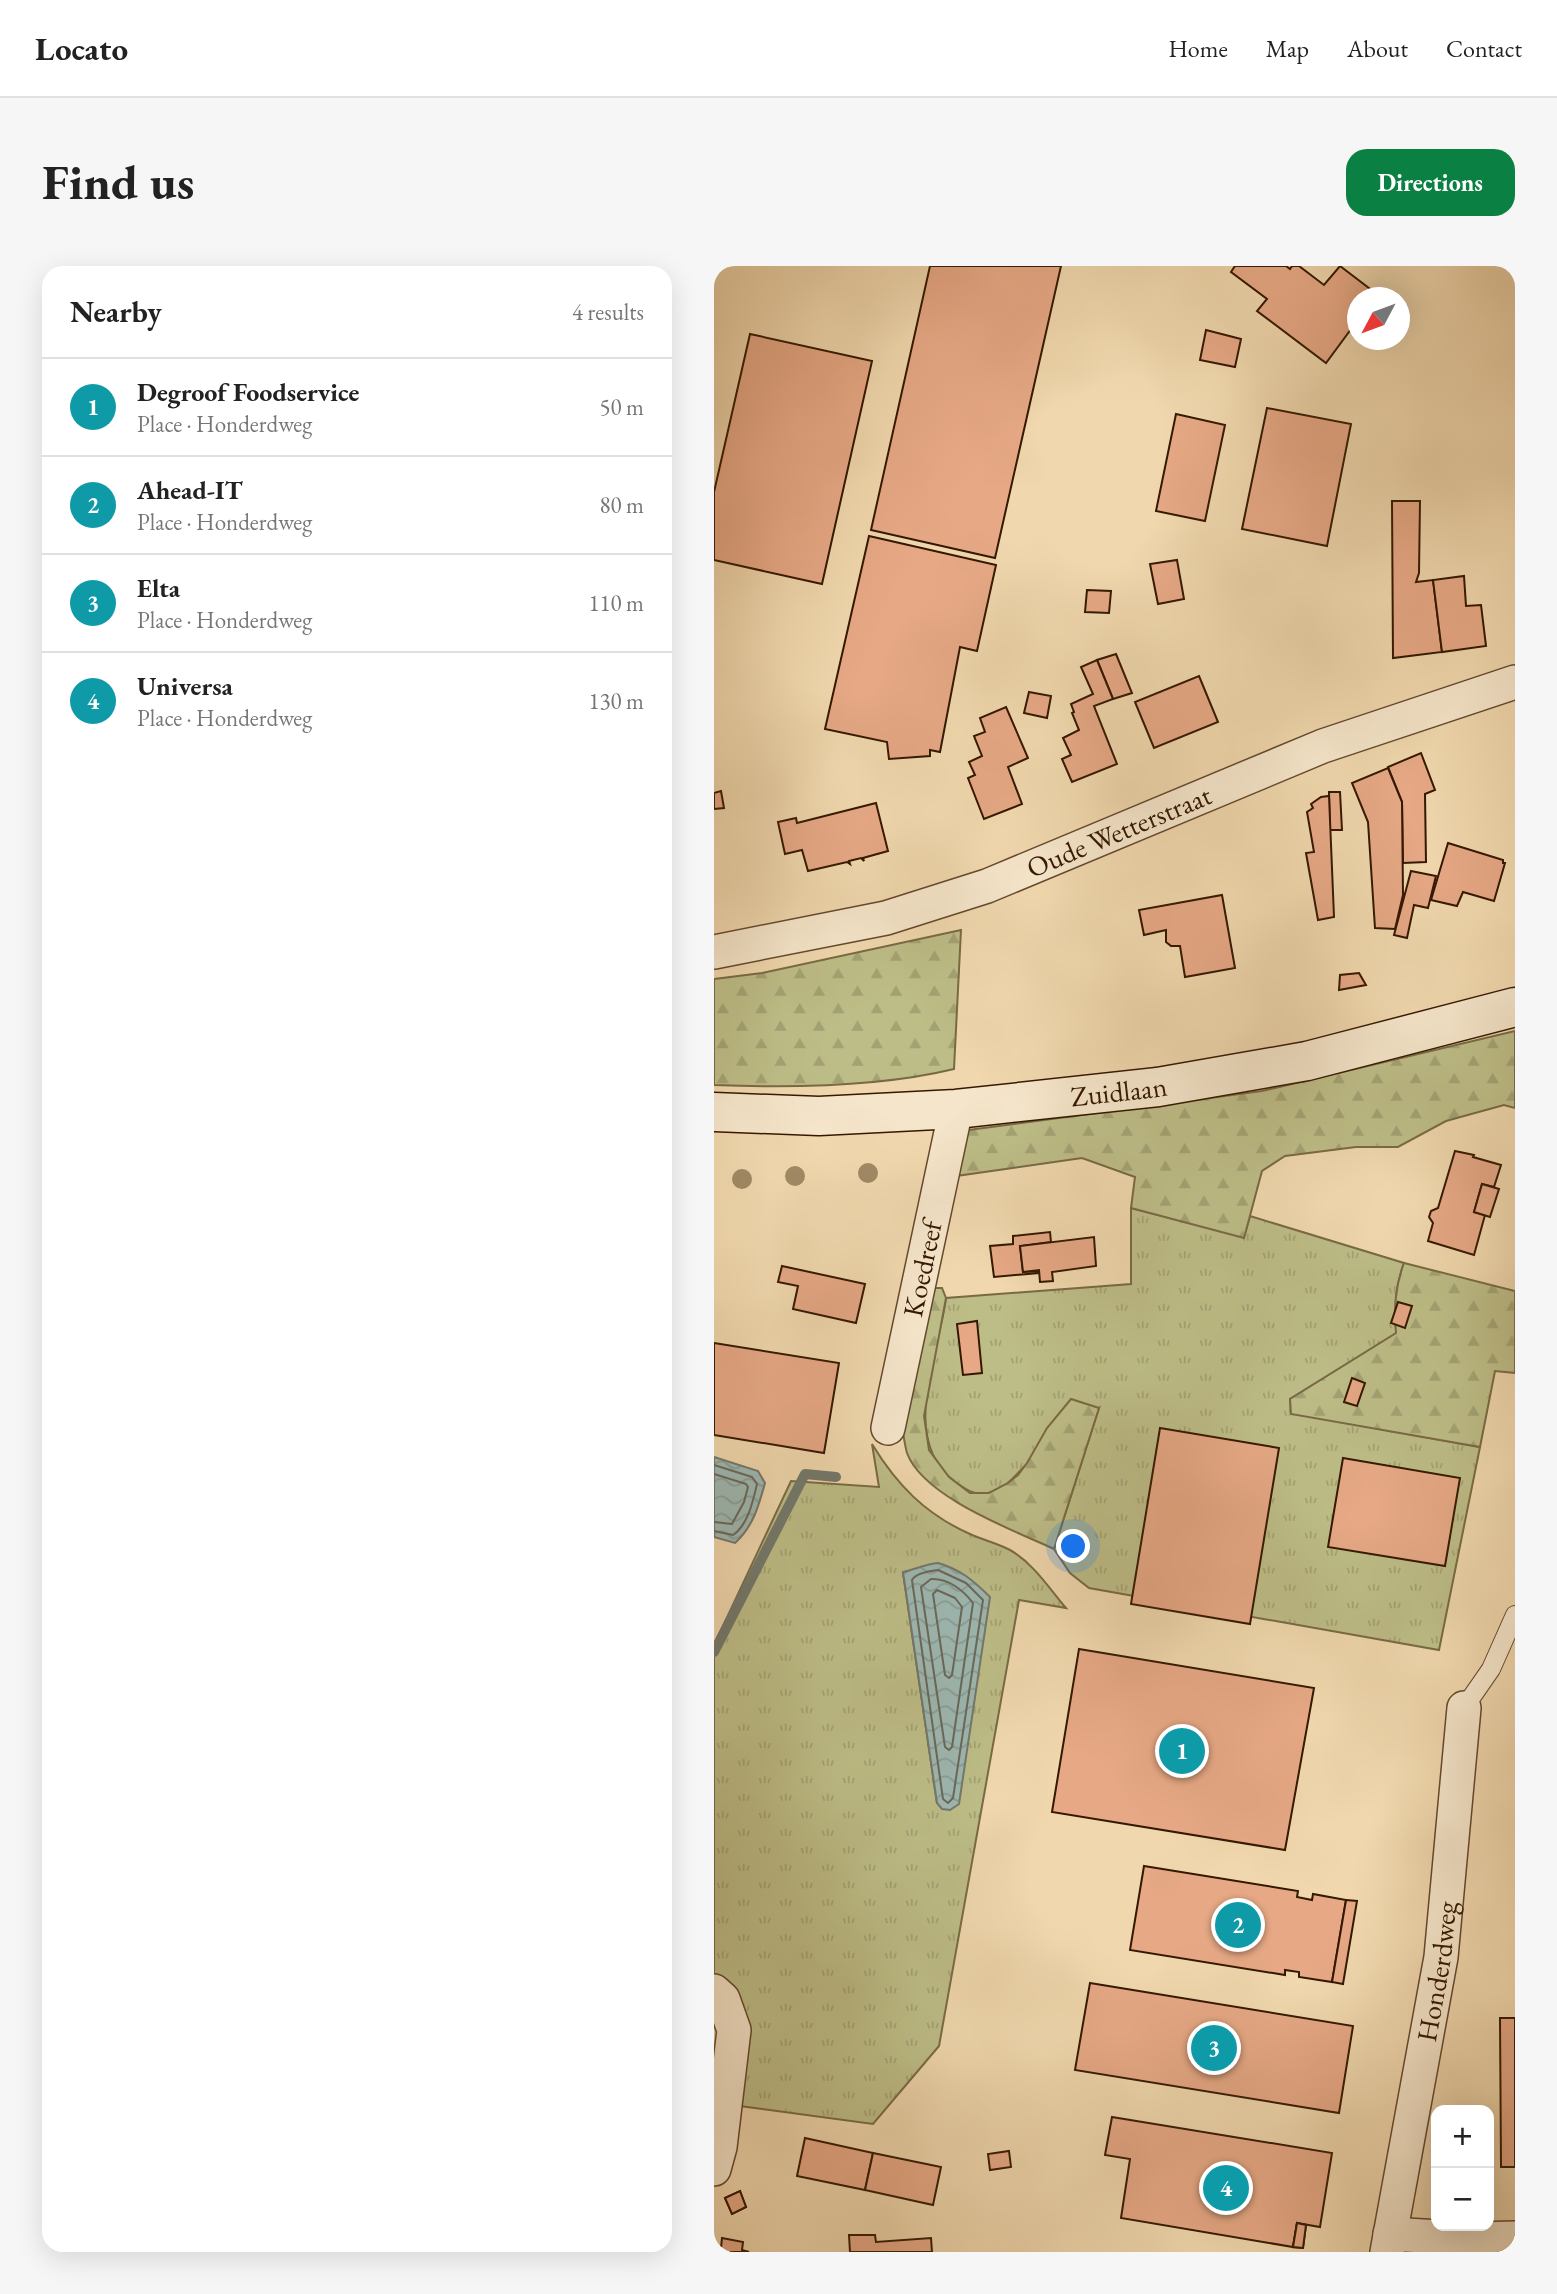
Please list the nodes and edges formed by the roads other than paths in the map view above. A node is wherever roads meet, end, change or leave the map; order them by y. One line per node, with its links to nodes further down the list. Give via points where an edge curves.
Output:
1 (1515, 682): 2 (street, Oude Wetterstraat, via 1323,746 987,886 887,918)
2 (714, 952)
3 (1515, 1007): 4 (main road, Zuidlaan, via 1307,1061 1158,1087)
4 (956, 1109): 5 (main road, Zuidlaan, via 819,1116); 6 (street, Koedreef)
5 (714, 1112)
6 (888, 1428)
7 (1515, 1615): 8 (lane, via 1491,1669)
8 (1464, 1708): 12 (street, Honderdweg, via 1441,1957)
9 (714, 1991): 10 (street, via 723,1999 734,2030)
10 (714, 2169)
11 (1515, 2238): 12 (street, Honderdweg)
12 (1388, 2243)

